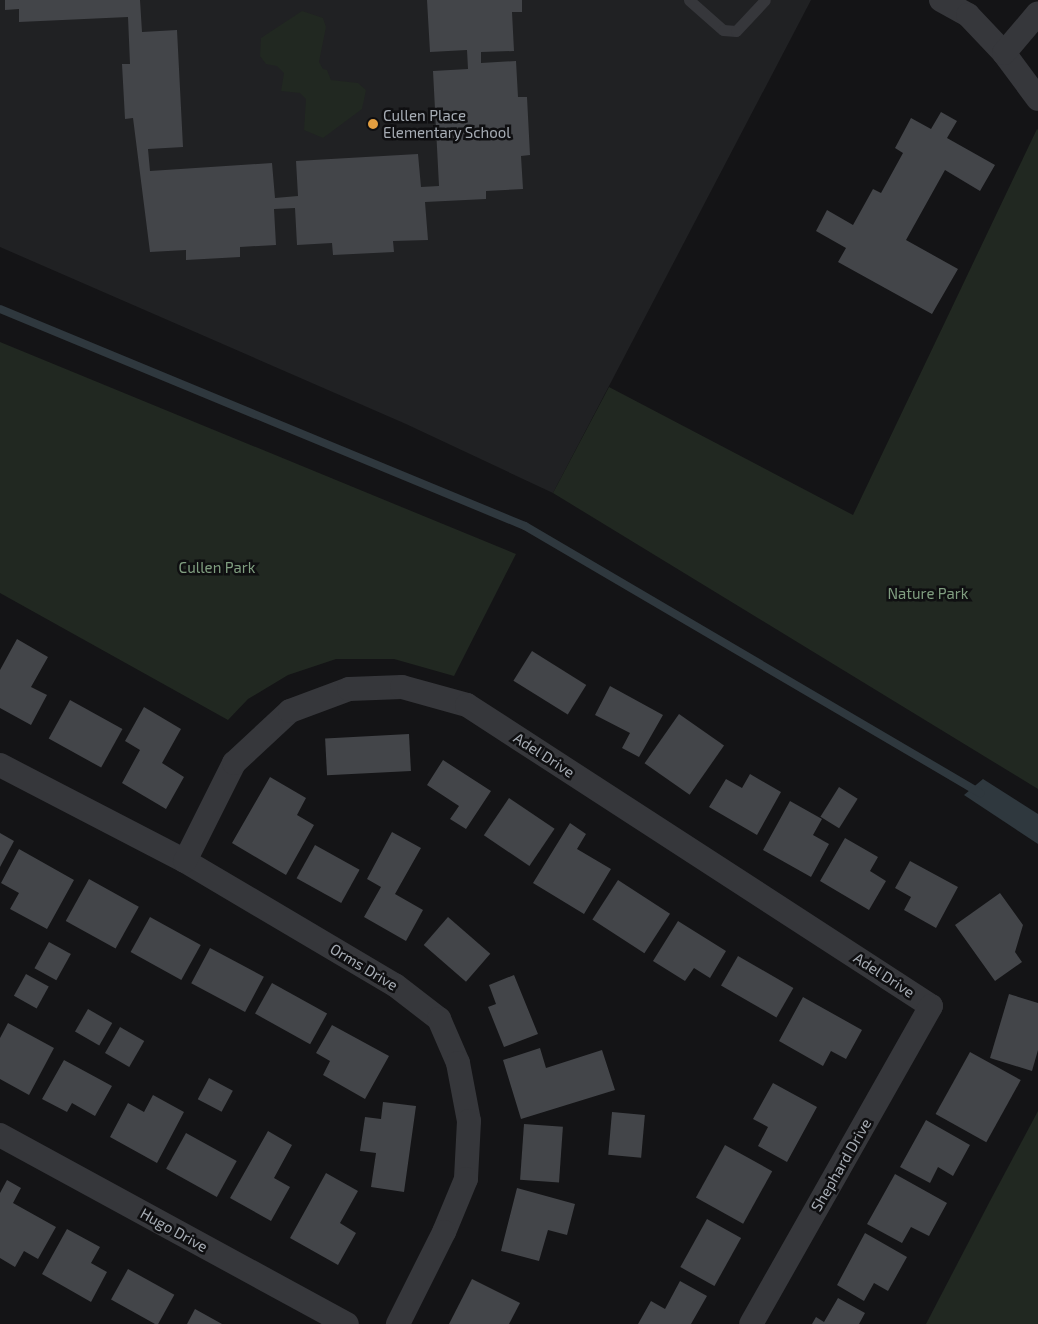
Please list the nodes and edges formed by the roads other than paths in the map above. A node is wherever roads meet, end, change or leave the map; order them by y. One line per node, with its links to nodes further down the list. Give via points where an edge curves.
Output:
1 (689, 0): 2 (lane, via 723,30 736,31)
2 (765, 0)
3 (941, 0): 5 (street, via 968,15)
4 (1038, 13): 5 (street)
5 (1004, 53): 6 (street)
6 (1038, 100)
7 (0, 765): 8 (street, Orms Drive)
8 (185, 861): 9 (street, Adel Drive, via 234,762 290,711 349,689 402,687 468,705); 12 (street, Orms Drive, via 395,984 439,1019 458,1062 469,1121 466,1178 444,1232)
9 (931, 1006): 13 (street, Shephard Drive)
10 (0, 1135): 11 (street, Hugo Drive)
11 (348, 1324)
12 (398, 1324)
13 (751, 1324)

